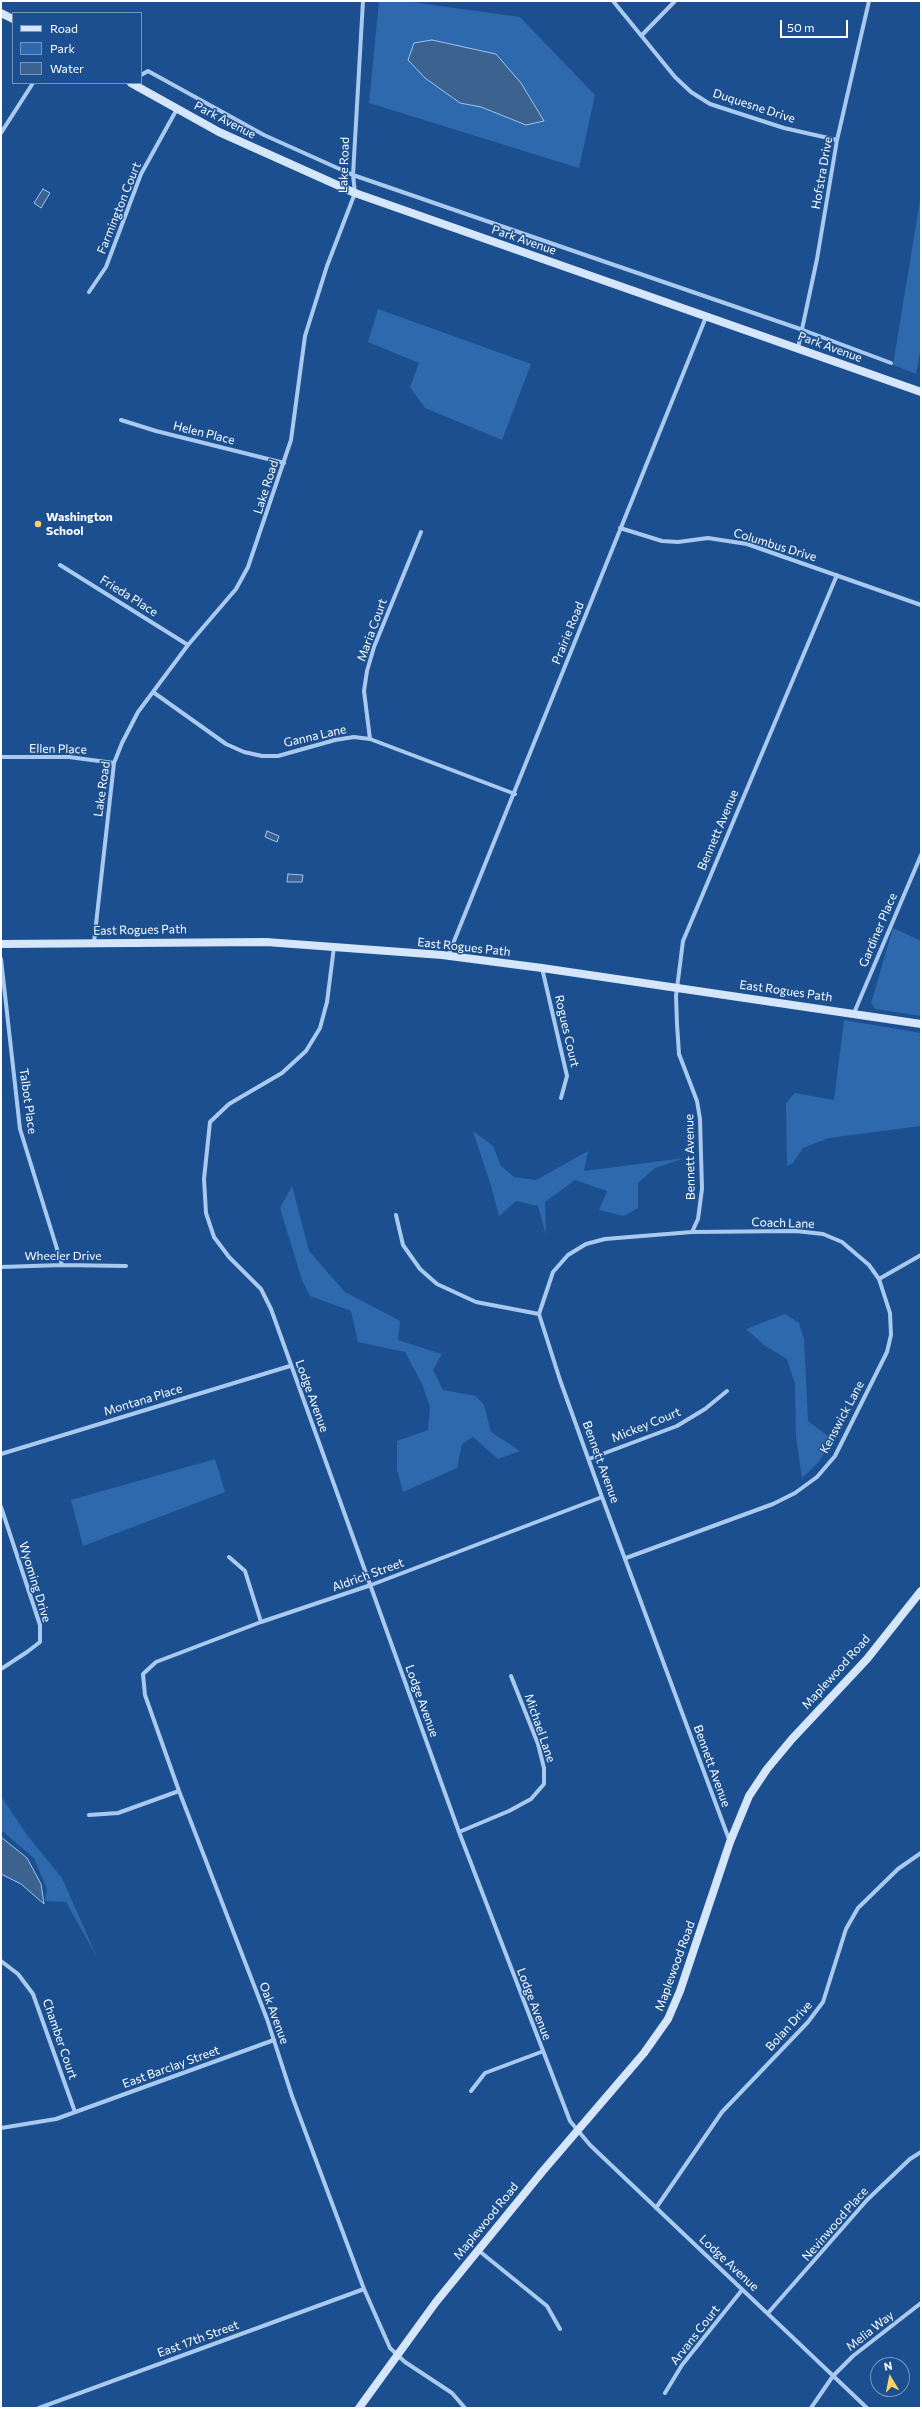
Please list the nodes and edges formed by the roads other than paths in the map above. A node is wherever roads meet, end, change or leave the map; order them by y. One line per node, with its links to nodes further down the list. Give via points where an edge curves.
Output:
1 (363, 1): 14 (street, Lake Road)
2 (613, 1): 7 (street, Duquesne Drive)
3 (675, 1): 7 (street)
4 (869, 1): 13 (street, Hofstra Drive)
5 (1, 13): 6 (street)
6 (12, 18)
7 (642, 35): 13 (street, Duquesne Drive, via 675,77 691,92 710,104 784,128)
8 (142, 74): 14 (street, via 148,71 264,135)
9 (32, 84): 12 (street)
10 (134, 84): 11 (street, Park Avenue)
11 (177, 109): 15 (street, Park Avenue, via 264,154); 16 (street, Farmington Court, via 141,174 106,267)
12 (1, 133)
13 (837, 140): 18 (street, Hofstra Drive)
14 (353, 175): 15 (street, Lake Road); 18 (street)
15 (355, 193): 17 (street, Park Avenue); 23 (street, Lake Road, via 327,266 305,336 296,418)
16 (89, 292)
17 (706, 316): 19 (street, Park Avenue); 24 (street, Prairie Road)
18 (803, 330): 19 (street, Hofstra Drive); 20 (street)
19 (798, 348): 21 (street, Park Avenue)
20 (891, 363)
21 (921, 392)
22 (121, 420): 23 (street, Helen Place, via 156,432)
23 (284, 463): 29 (street, Lake Road, via 248,567 236,589)
24 (620, 528): 27 (street, Columbus Drive, via 662,542 708,538 747,544); 34 (street, Prairie Road)
25 (420, 532): 31 (street, Maria Court, via 374,647 367,671 364,691)
26 (60, 565): 29 (street, Frieda Place)
27 (837, 575): 28 (street, Columbus Drive); 42 (street, Bennett Avenue, via 695,910 683,941)
28 (921, 605)
29 (188, 645): 30 (street, Lake Road)
30 (153, 692): 31 (street, Ganna Lane, via 226,744 262,756 278,756 348,738); 33 (street, Lake Road, via 129,729)
31 (370, 739): 34 (street, Ganna Lane)
32 (1, 758): 33 (street, Ellen Place, via 69,757)
33 (114, 763): 36 (street, Lake Road)
34 (515, 794): 39 (street, Prairie Road)
35 (921, 855): 43 (street, Gardiner Place)
36 (94, 942): 37 (street, East Rogues Path); 38 (street, East Rogues Path, via 266,942)
37 (1, 944)
38 (334, 946): 39 (street, East Rogues Path); 54 (street, Lodge Avenue, via 328,996 320,1028 306,1051 282,1073 229,1104 210,1122 206,1149 206,1213 214,1237 229,1257 248,1273 261,1289 271,1309)
39 (448, 956): 41 (street, East Rogues Path)
40 (1, 959): 49 (street, Talbot Place, via 20,1129)
41 (542, 968): 42 (street, East Rogues Path); 45 (street, Rogues Court, via 567,1076)
42 (677, 987): 43 (street, East Rogues Path); 47 (street, Bennett Avenue, via 679,1054 697,1101 700,1119 702,1189 698,1219)
43 (854, 1013): 44 (street, East Rogues Path)
44 (921, 1024)
45 (561, 1098)
46 (396, 1215): 53 (street, via 403,1245 420,1269 437,1284 476,1302)
47 (692, 1232): 52 (street, Coach Lane, via 796,1231 823,1234 842,1242 858,1254); 53 (street, via 606,1239 586,1244 568,1255 553,1272)
48 (921, 1255): 52 (street)
49 (62, 1265): 50 (street, Wheeler Drive); 51 (street, Wheeler Drive)
50 (126, 1266)
51 (1, 1267)
52 (879, 1279): 62 (street, Kenswick Lane, via 890,1313 891,1335 887,1352 834,1456 817,1477 795,1493 773,1504)
53 (539, 1314): 57 (street, Bennett Avenue)
54 (290, 1366): 56 (street, Montana Place); 63 (street, Lodge Avenue)
55 (727, 1391): 57 (street, Mickey Court, via 705,1409 677,1426)
56 (1, 1454)
57 (589, 1458): 58 (street, Bennett Avenue)
58 (602, 1497): 62 (street, Bennett Avenue); 63 (street, Aldrich Street)
59 (1, 1507): 60 (street, Wyoming Drive)
60 (3, 1521): 66 (street, Wyoming Drive, via 40,1625 40,1642)
61 (229, 1557): 65 (street, via 245,1572)
62 (626, 1558): 72 (street, Bennett Avenue)
63 (371, 1585): 65 (street, Aldrich Street); 71 (street, Lodge Avenue)
64 (921, 1591): 72 (street, Maplewood Road, via 867,1659 767,1769 749,1796)
65 (260, 1622): 67 (street, Aldrich Street, via 156,1662)
66 (1, 1669)
67 (142, 1674): 69 (street, Oak Avenue, via 145,1695)
68 (511, 1676): 71 (street, Michael Lane, via 538,1744 544,1768 544,1784 531,1799 510,1811)
69 (179, 1791): 70 (street, via 118,1813); 75 (street, Oak Avenue)
70 (89, 1815)
71 (459, 1832): 76 (street, Lodge Avenue)
72 (730, 1842): 80 (street, Maplewood Road, via 680,1991 668,2019 644,2053)
73 (921, 1853): 82 (street, Bolan Drive, via 898,1870 858,1908 846,1929 823,2002 808,2022 722,2112)
74 (1, 1961): 78 (street, Chamber Court, via 18,1974 34,1994)
75 (274, 2040): 78 (street, East Barclay Street); 84 (street, Oak Avenue)
76 (541, 2052): 77 (street, via 486,2073); 80 (street, Lodge Avenue)
77 (471, 2091)
78 (75, 2112): 79 (street, East Barclay Street, via 56,2119)
79 (1, 2128)
80 (577, 2132): 82 (street, Lodge Avenue); 83 (street, Maplewood Road)
81 (921, 2152): 87 (street, Nevinwood Place, via 910,2159 867,2200)
82 (656, 2208): 85 (street, Lodge Avenue)
83 (478, 2250): 88 (street, via 547,2306); 89 (street, Maplewood Road)
84 (364, 2289): 89 (street, Oak Avenue, via 390,2348); 92 (street, East 17th Street)
85 (742, 2290): 87 (street, Lodge Avenue); 91 (street, Arvans Court, via 682,2365)
86 (921, 2302): 90 (street, Melia Way, via 853,2356)
87 (768, 2313): 90 (street, Lodge Avenue)
88 (560, 2329)
89 (397, 2355): 93 (street, Maplewood Road); 94 (street, via 452,2393)
90 (833, 2376): 95 (street, Melia Way); 96 (street, Lodge Avenue)
91 (665, 2393)
92 (39, 2408)
93 (359, 2408)
94 (465, 2408)
95 (811, 2408)
96 (867, 2408)

